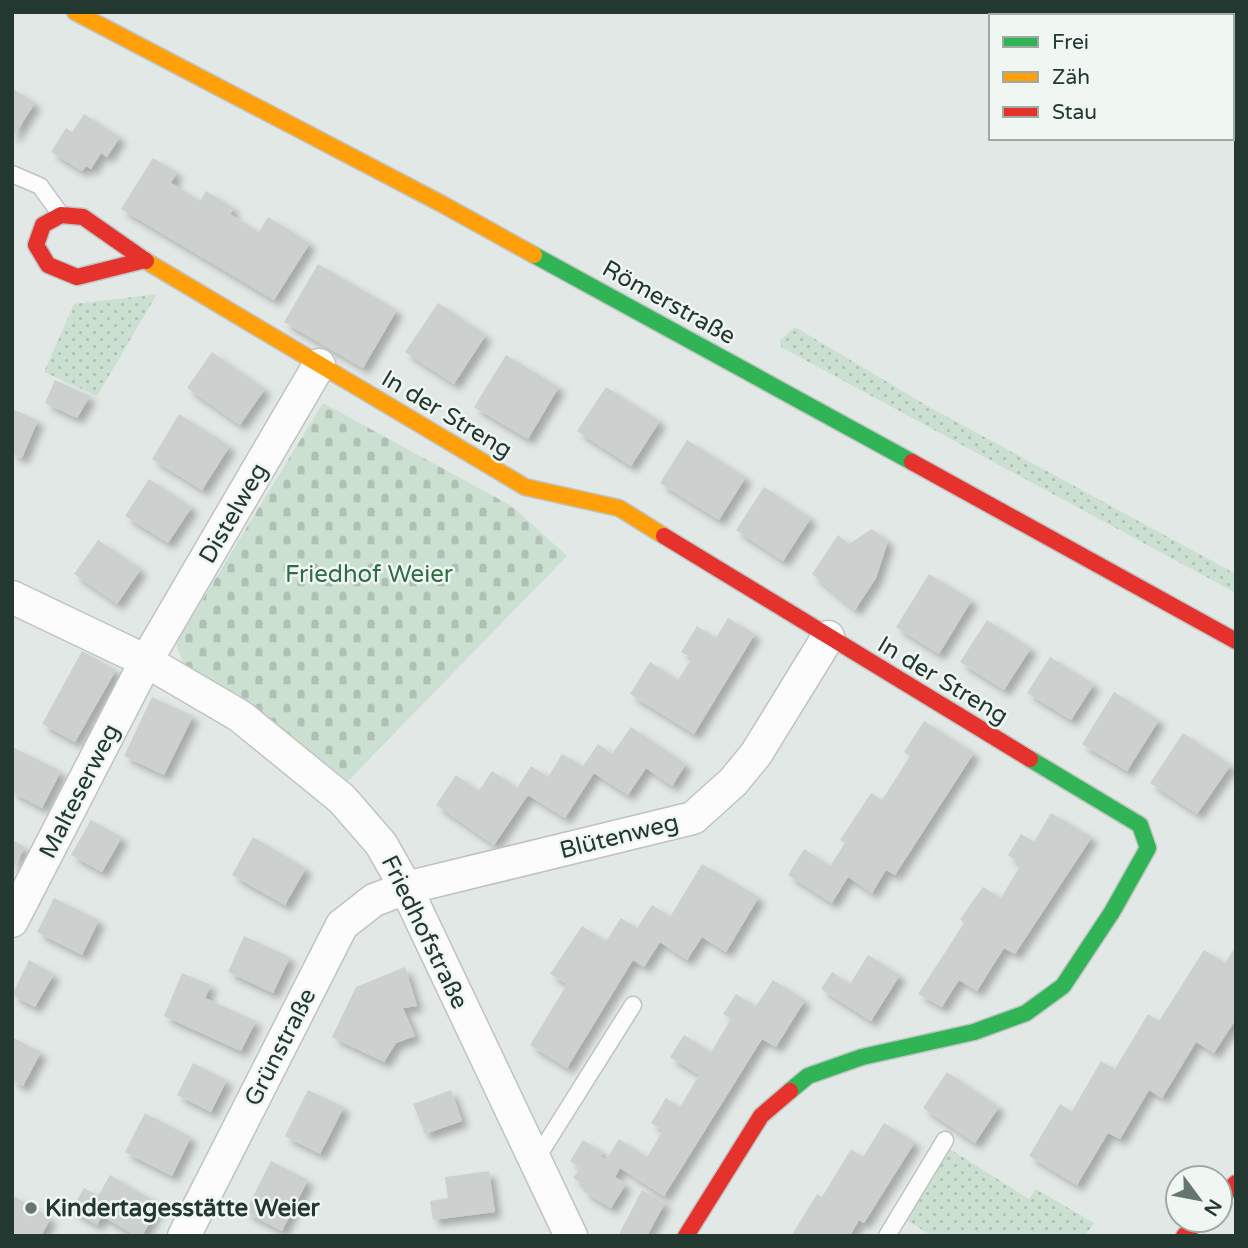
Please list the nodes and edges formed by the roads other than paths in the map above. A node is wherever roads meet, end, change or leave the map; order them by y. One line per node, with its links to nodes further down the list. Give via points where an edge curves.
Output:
1 (75, 12): 8 (street, Römerstraße, via 442,204)
2 (12, 174): 3 (lane, via 40,186)
3 (61, 215): 4 (street, In der Streng, via 83,217); 4 (street, via 43,225 36,245 48,265 77,276)
4 (145, 260): 5 (street, In der Streng)
5 (319, 365): 7 (street, In der Streng, via 525,486 619,508); 9 (street, Distelweg)
6 (12, 597): 9 (street, Friedhofstraße)
7 (828, 637): 10 (street, Blütenweg, via 756,754 693,818); 17 (street, In der Streng, via 1140,825 1147,848 1063,986 1026,1013 974,1032 862,1057 808,1076 761,1116)
8 (1236, 641)
9 (146, 661): 10 (street, Friedhofstraße, via 240,716 342,799 381,844); 11 (street, Malteserweg)
10 (406, 888): 14 (street, Friedhofstraße); 15 (street, Grünstraße, via 373,900 342,925)
11 (12, 921)
12 (634, 1005): 14 (lane)
13 (944, 1140): 18 (lane)
14 (535, 1161): 16 (street, Friedhofstraße)
15 (184, 1236)
16 (571, 1236)
17 (686, 1236)
18 (887, 1236)

